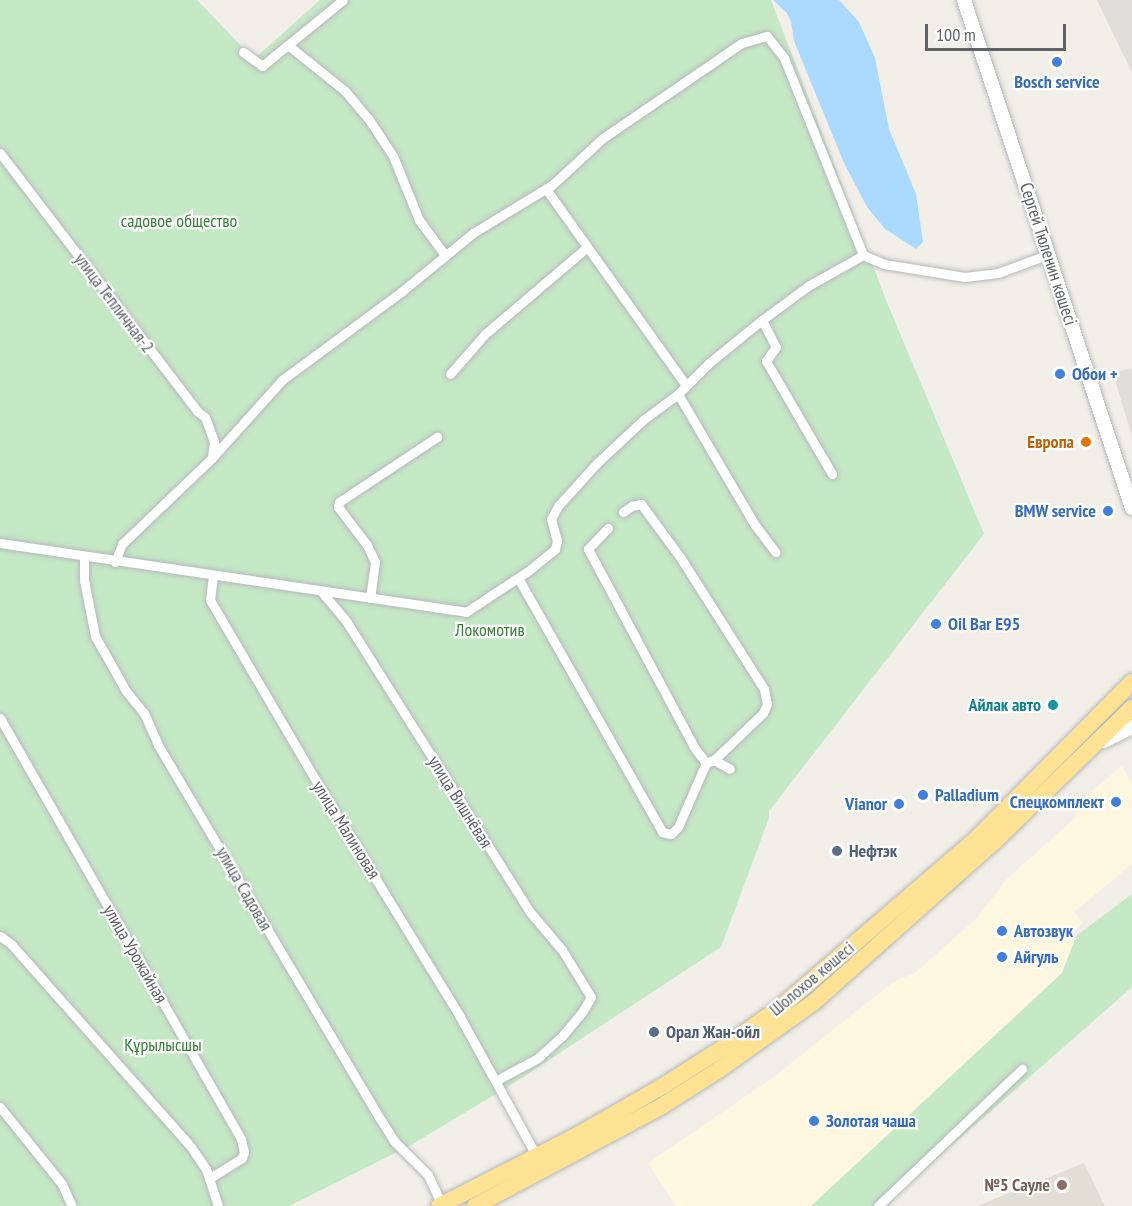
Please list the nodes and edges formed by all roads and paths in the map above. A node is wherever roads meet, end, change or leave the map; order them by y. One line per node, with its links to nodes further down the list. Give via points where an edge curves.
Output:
1 (343, 0): 3 (street)
2 (964, 0): 8 (main road, Сергей Тюленин көшесі)
3 (289, 46): 4 (street, via 262,66); 9 (street, via 345,91 368,118 393,156 419,219)
4 (243, 52)
5 (0, 153): 16 (street, улица Тепличная-2, via 196,411 205,417 214,442)
6 (546, 189): 7 (street); 9 (street, via 473,233); 10 (street, via 603,138 699,71 742,43 767,36 784,58)
7 (586, 248): 12 (street, via 485,334); 13 (street)
8 (1049, 254): 10 (street, via 998,273 965,277 884,264); 18 (main road, Сергей Тюленин көшесі)
9 (445, 255): 16 (street, via 282,380)
10 (863, 255): 11 (street, via 808,286)
11 (762, 320): 13 (street); 17 (street, via 776,347 766,361)
12 (450, 374)
13 (686, 385): 14 (street)
14 (678, 394): 22 (street); 26 (street, via 643,420 558,506 551,519 557,541 555,549)
15 (437, 437): 28 (street, via 339,502 375,562)
16 (212, 458): 24 (street, via 122,544)
17 (832, 474)
18 (1132, 508)
19 (623, 512): 34 (street, via 642,504 764,689 767,704 763,713)
20 (608, 528): 34 (street, via 588,549 694,747)
21 (0, 543): 23 (street)
22 (775, 552)
23 (84, 557): 24 (street); 42 (street, улица Садовая, via 84,580 95,636 126,691 144,713 159,745 381,1120 394,1141 428,1175)
24 (115, 561): 25 (street)
25 (213, 576): 27 (street); 38 (street, улица Малиновая, via 210,600 215,610 459,1015 484,1065)
26 (518, 578): 28 (street, via 466,612); 34 (street, via 662,832 671,834 678,827)
27 (321, 591): 28 (street); 38 (street, улица Вишнёвая, via 346,621 530,912 562,950 591,997 583,1011 538,1058)
28 (370, 598)
29 (1132, 682): 40 (highway, Шолохов көшесі, via 975,840 794,997 663,1086)
30 (1132, 708): 33 (highway, Шолохов көшесі)
31 (0, 718): 41 (street, улица Урожайная, via 241,1139 242,1158)
32 (1132, 727): 33 (main road)
33 (1085, 754): 45 (highway, Шолохов көшесі, via 885,942 770,1036 662,1106)
34 (710, 762): 35 (street)
35 (730, 769)
36 (0, 936): 41 (street, via 191,1147)
37 (1022, 1069): 46 (street)
38 (497, 1080): 40 (street, улица Малиновая)
39 (0, 1107): 43 (street, via 62,1184)
40 (537, 1157): 42 (highway, Шолохов көшесі)
41 (209, 1179): 44 (street)
42 (440, 1205)
43 (72, 1206)
44 (218, 1206)
45 (475, 1206)
46 (878, 1206)

